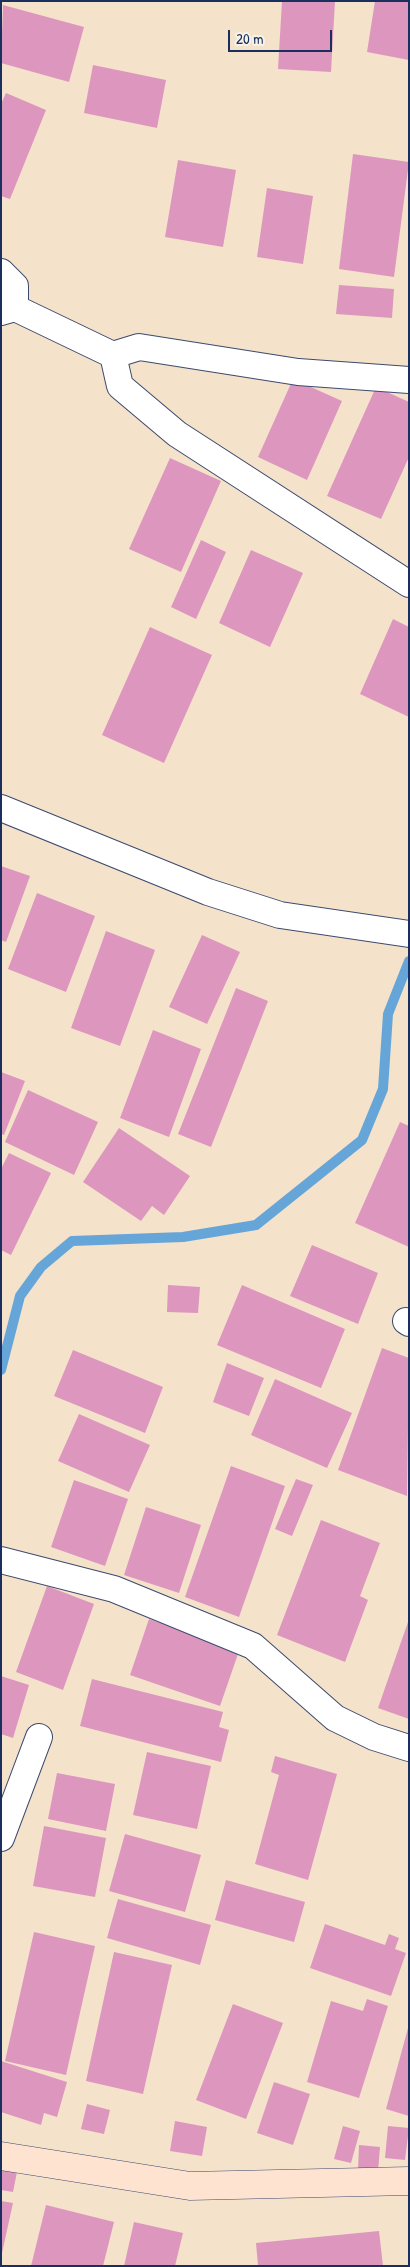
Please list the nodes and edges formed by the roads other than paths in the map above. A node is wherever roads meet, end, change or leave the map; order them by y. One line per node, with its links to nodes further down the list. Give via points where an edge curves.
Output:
1 (1, 272): 2 (street, via 14,286)
2 (8, 310): 3 (street)
3 (113, 355): 4 (street, via 139,347 298,372); 5 (street, via 120,386 177,434)
4 (409, 380)
5 (409, 584)
6 (1, 808): 7 (street, via 208,892 280,916)
7 (409, 934)
8 (1, 1560): 10 (street, via 114,1589 253,1646 335,1718 374,1737)
9 (39, 1737): 11 (street)
10 (409, 1748)
11 (1, 1838)
12 (1, 2156): 13 (street, via 190,2186)
13 (409, 2181)

